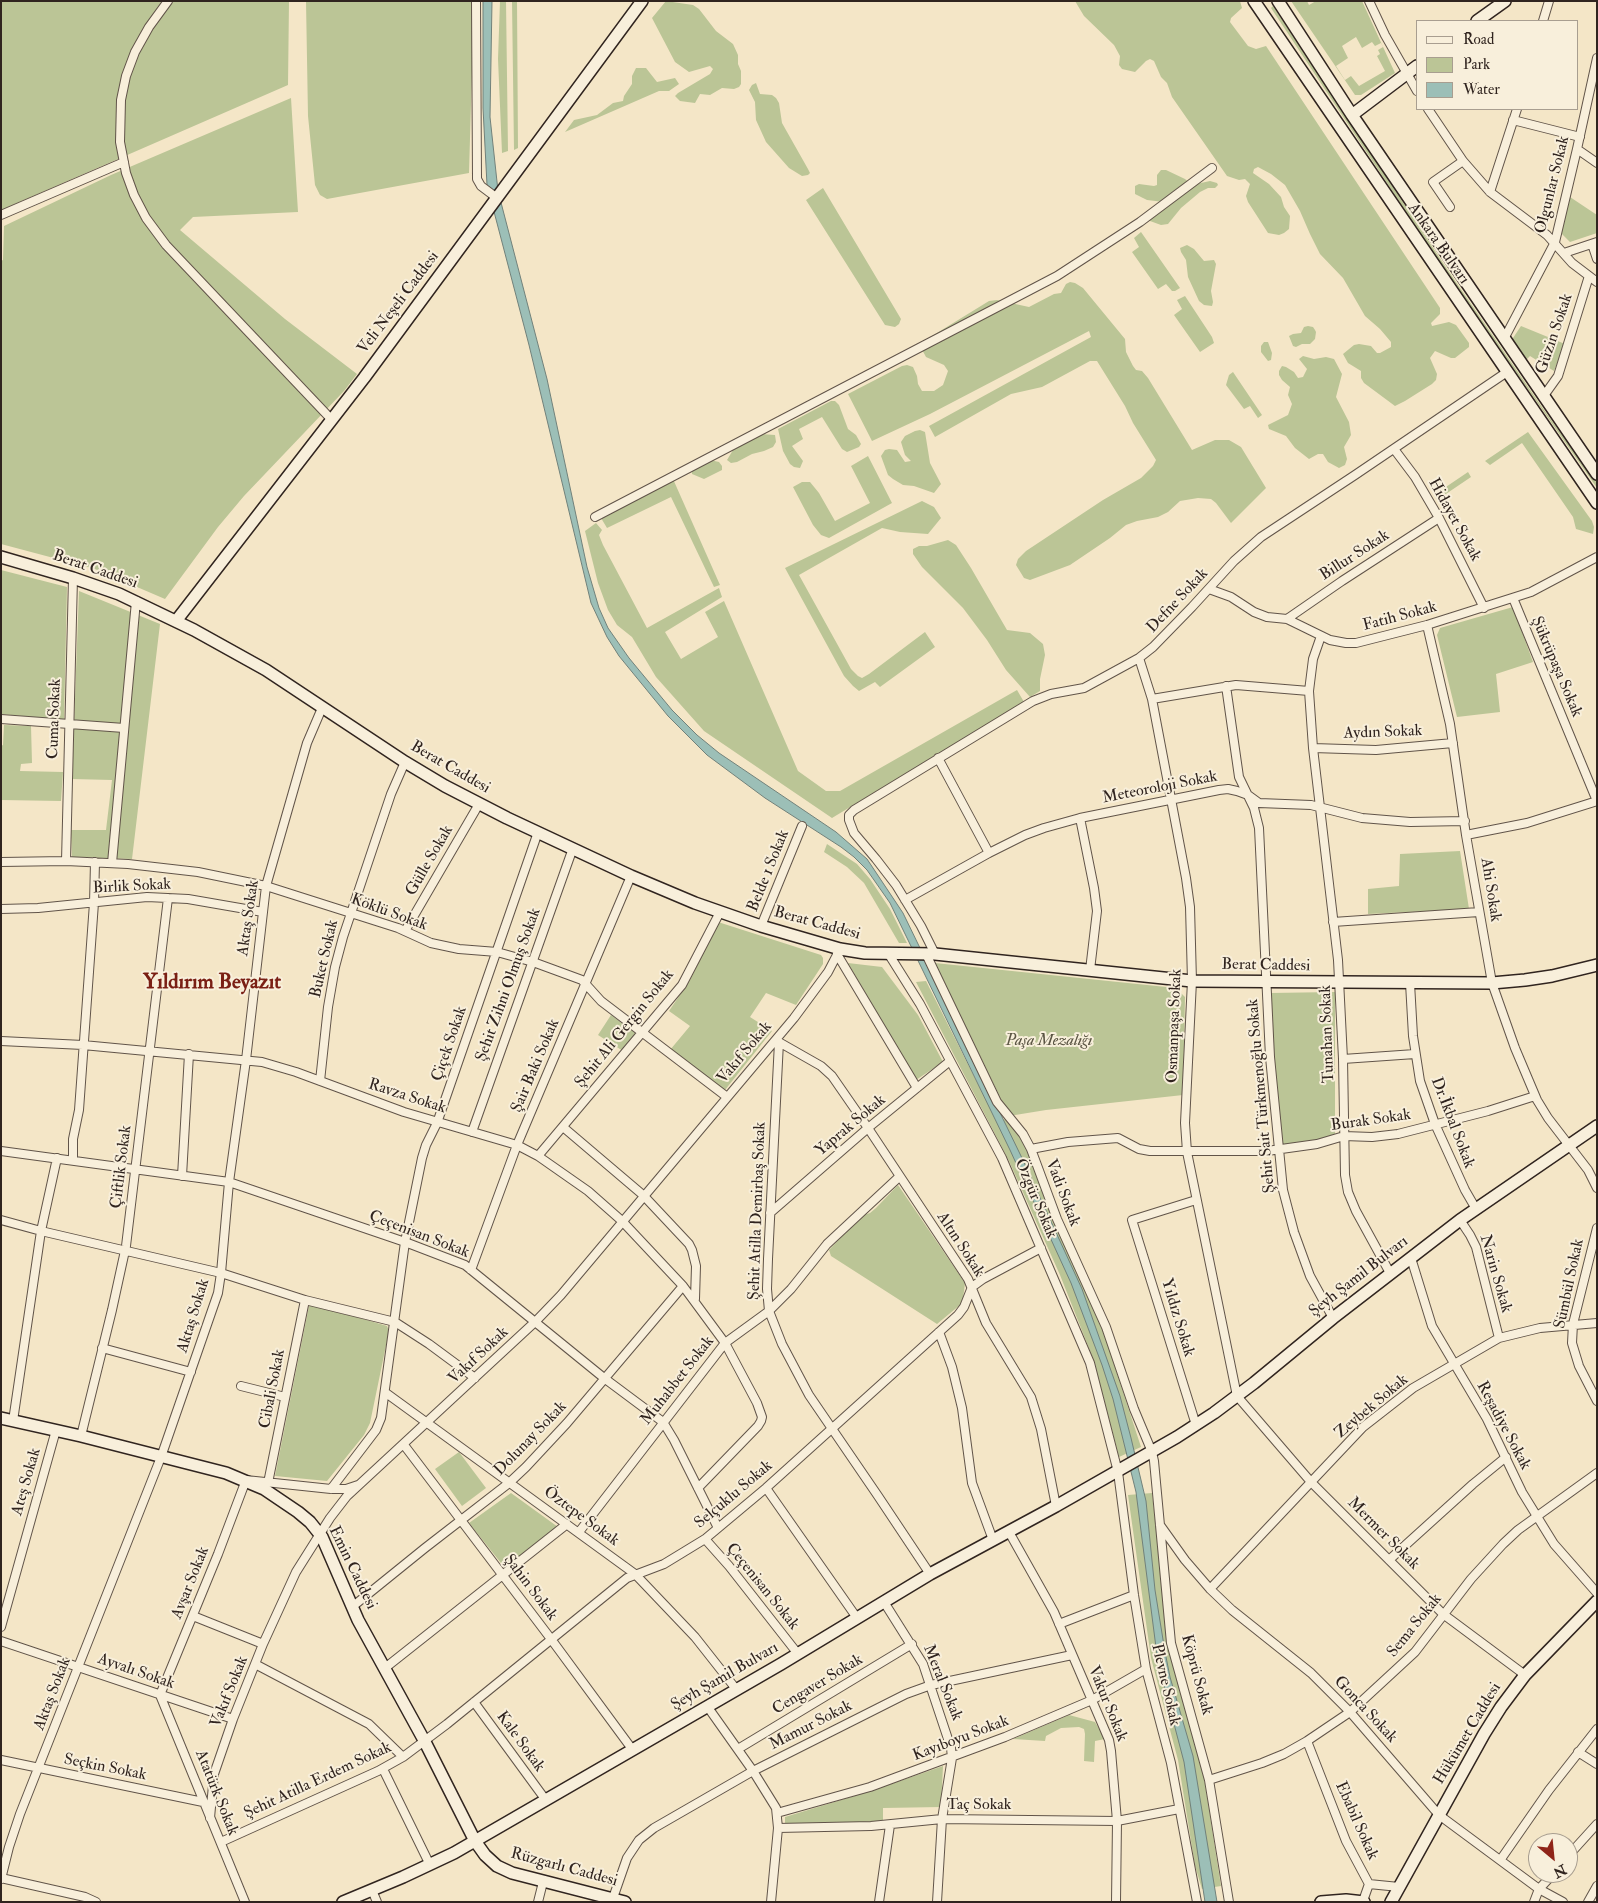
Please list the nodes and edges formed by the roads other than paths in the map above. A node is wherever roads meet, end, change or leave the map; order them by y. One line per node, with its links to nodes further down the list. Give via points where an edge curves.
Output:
1 (168, 1): 22 (street, via 142,39 126,76 119,121)
2 (476, 1): 26 (street, via 477,179)
3 (642, 1): 26 (street, Veli Neşeli Caddesi)
4 (1254, 1): 36 (street, Ankara Bulvarı)
5 (1278, 1): 17 (street, Ankara Bulvarı)
6 (1369, 1): 13 (street)
7 (1504, 1): 9 (street)
8 (1549, 1): 10 (street)
9 (1479, 20)
10 (1544, 20)
11 (1597, 58): 19 (street, Olgunlar Sokak)
12 (1416, 67): 13 (street)
13 (1406, 74): 14 (street); 17 (street)
14 (1416, 90)
15 (1429, 110): 21 (street)
16 (1517, 110): 18 (street)
17 (1352, 115): 35 (street, Ankara Bulvarı)
18 (1513, 120): 19 (street); 25 (street)
19 (1580, 137): 20 (street, Olgunlar Sokak)
20 (1577, 149): 23 (street); 29 (street, Olgunlar Sokak)
21 (1463, 161): 25 (street); 27 (street, via 1432,182)
22 (124, 162): 28 (street); 38 (street, via 140,207 166,246)
23 (1597, 163)
24 (1212, 168): 42 (street, via 1140,222 1057,276)
25 (1490, 192): 29 (street)
26 (496, 198): 38 (street, Veli Neşeli Caddesi)
27 (1450, 207)
28 (1, 215)
29 (1554, 242): 31 (street); 35 (street, Olgunlar Sokak)
30 (1594, 243): 31 (street); 32 (street)
31 (1564, 254): 33 (street)
32 (1597, 259)
33 (1588, 276): 34 (street); 37 (street, Güzin Sokak, via 1558,376)
34 (1597, 282)
35 (1504, 339): 37 (street, Ankara Bulvarı)
36 (1507, 372): 39 (street, Defne Sokak); 41 (street, Ankara Bulvarı)
37 (1543, 397): 40 (street, Ankara Bulvarı)
38 (331, 420): 52 (street, Veli Neşeli Caddesi)
39 (1394, 449): 43 (street, Hidayet Sokak); 47 (street, Defne Sokak, via 1261,537)
40 (1597, 474)
41 (1597, 503)
42 (595, 517)
43 (1439, 518): 50 (street, Hidayet Sokak); 51 (street, Billur Sokak)
44 (1, 557): 46 (street, Berat Caddesi)
45 (1597, 557): 48 (street, Fatih Sokak, via 1544,586)
46 (73, 578): 49 (street, Berat Caddesi); 61 (street, Cuma Sokak)
47 (1209, 589): 51 (street, Fatih Sokak, via 1231,597 1262,615); 55 (street, Defne Sokak)
48 (1513, 598): 50 (street, Fatih Sokak); 69 (street, Şükrüpaşa Sokak)
49 (136, 601): 52 (street, Berat Caddesi); 62 (street)
50 (1484, 608): 53 (street, Fatih Sokak)
51 (1287, 619): 54 (street, Fatih Sokak)
52 (176, 621): 59 (street, Berat Caddesi, via 266,670)
53 (1427, 625): 54 (street, Fatih Sokak, via 1356,643 1336,642); 63 (street, Ahi Sokak)
54 (1321, 636): 57 (street, Tunahan Sokak, via 1313,659)
55 (1139, 658): 58 (street, Osmanpaşa Sokak); 65 (street, Defne Sokak, via 1084,688 1033,701)
56 (1226, 686): 57 (street); 58 (street); 67 (street, Şehit Sait Türkmenoğlu Sokak, via 1236,763)
57 (1310, 691): 64 (street, Tunahan Sokak)
58 (1152, 699): 68 (street, Osmanpaşa Sokak)
59 (322, 708): 66 (street, Berat Caddesi); 85 (street, Aktaş Sokak, via 307,744)
60 (1, 719): 61 (street)
61 (68, 723): 62 (street); 80 (street, Cuma Sokak)
62 (124, 728): 83 (street)
63 (1453, 743): 64 (street, Aydın Sokak, via 1376,750); 74 (street, Ahi Sokak)
64 (1313, 748): 71 (street, Tunahan Sokak)
65 (938, 758): 72 (street, Defne Sokak); 79 (street)
66 (406, 762): 70 (street, Berat Caddesi); 93 (street, Buket Sokak, via 391,794)
67 (1248, 796): 68 (street, Meteoroloji Sokak, via 1228,789); 71 (street, Meteoroloji Sokak, via 1259,803); 105 (street, Şehit Sait Türkmenoğlu Sokak, via 1258,828)
68 (1171, 799): 73 (street, Meteoroloji Sokak); 104 (street, Osmanpaşa Sokak, via 1190,907)
69 (1597, 801): 77 (street, via 1527,823)
70 (479, 804): 76 (street, Berat Caddesi); 96 (street, Gülle Sokak)
71 (1320, 806): 74 (street, Meteoroloji Sokak, via 1362,818); 94 (street, Tunahan Sokak)
72 (849, 815): 87 (street, Vadi Sokak, via 857,838)
73 (1080, 818): 79 (street, Meteoroloji Sokak, via 1025,835); 103 (street, via 1097,912)
74 (1465, 821): 77 (street, Ahi Sokak)
75 (802, 826): 95 (street, Belde 1 Sokak)
76 (538, 832): 78 (street, Berat Caddesi); 97 (street, Çiçek Sokak)
77 (1466, 835): 92 (street, Ahi Sokak)
78 (573, 848): 84 (street, Berat Caddesi); 101 (street, Şehit Zihni Olmuş Sokak)
79 (989, 853): 87 (street, Meteoroloji Sokak)
80 (66, 861): 81 (street, Köklü Sokak); 82 (street, Köklü Sokak)
81 (1, 862)
82 (95, 862): 83 (street, Köklü Sokak); 88 (street)
83 (112, 863): 85 (street, Köklü Sokak, via 179,869)
84 (631, 876): 91 (street, Berat Caddesi); 106 (street, Şair Baki Sokak)
85 (266, 886): 90 (street, Aktaş Sokak); 93 (street, Köklü Sokak)
86 (168, 898): 88 (street, Birlik Sokak); 90 (street, Birlik Sokak); 114 (street, Çiftlik Sokak)
87 (906, 900): 100 (street, Vadi Sokak)
88 (94, 903): 89 (street, Birlik Sokak); 113 (street)
89 (1, 909)
90 (263, 912): 118 (street, Aktaş Sokak)
91 (720, 912): 95 (street, Berat Caddesi); 110 (street, Şehit Ali Gergin Sokak, via 686,978)
92 (1479, 912): 94 (street); 109 (street, Ahi Sokak)
93 (350, 913): 96 (street, Köklü Sokak); 120 (street, Buket Sokak, via 328,1006)
94 (1333, 922): 107 (street, Tunahan Sokak)
95 (761, 926): 98 (street, Berat Caddesi)
96 (405, 931): 97 (street, Köklü Sokak, via 439,945)
97 (497, 952): 101 (street, Köklü Sokak); 124 (street, Çiçek Sokak)
98 (838, 952): 99 (street, Berat Caddesi); 112 (street, Vakıf Sokak, via 828,972); 121 (street)
99 (888, 953): 100 (street, Berat Caddesi); 119 (street, Özgür Sokak)
100 (930, 954): 103 (street, Berat Caddesi); 133 (street, Vadi Sokak, via 997,1102)
101 (533, 962): 106 (street, Köklü Sokak); 129 (street, Şehit Zihni Olmuş Sokak)
102 (1597, 965): 109 (street, Berat Caddesi, via 1552,976)
103 (1090, 970): 104 (street, Berat Caddesi)
104 (1192, 981): 105 (street, Berat Caddesi); 136 (street, Osmanpaşa Sokak)
105 (1266, 982): 107 (street, Berat Caddesi); 134 (street, Şehit Sait Türkmenoğlu Sokak)
106 (586, 983): 110 (street, Köklü Sokak, via 601,1001); 132 (street, Şair Baki Sokak)
107 (1340, 983): 108 (street, Berat Caddesi); 117 (street, Tunahan Sokak)
108 (1410, 983): 109 (street, Berat Caddesi); 116 (street, Dr.İkbal Sokak)
109 (1492, 983): 122 (street, Ahi Sokak)
110 (643, 1033): 123 (street, Köklü Sokak); 127 (street, Şehit Ali Gergin Sokak)
111 (1, 1041): 113 (street, Ravza Sokak)
112 (777, 1041): 123 (street, Vakıf Sokak); 128 (street, Altın Sokak, via 827,1071); 148 (street, Şehit Atilla Demirbaş Sokak)
113 (83, 1045): 114 (street, Ravza Sokak); 139 (street)
114 (150, 1051): 115 (street, Ravza Sokak); 140 (street, Çiftlik Sokak)
115 (188, 1054): 118 (street, Ravza Sokak); 141 (street)
116 (1414, 1054): 117 (street); 125 (street, Dr.İkbal Sokak)
117 (1343, 1059): 130 (street, Tunahan Sokak)
118 (246, 1060): 120 (street, Ravza Sokak); 143 (street, Aktaş Sokak)
119 (950, 1061): 121 (street, Yaprak Sokak); 155 (street, Özgür Sokak, via 1002,1158)
120 (320, 1081): 124 (street, Ravza Sokak)
121 (917, 1088): 128 (street, Yaprak Sokak)
122 (1535, 1096): 125 (street, Burak Sokak); 131 (street, Ahi Sokak)
123 (727, 1097): 145 (street, Vakıf Sokak)
124 (438, 1123): 129 (street, Ravza Sokak); 154 (street, Çiçek Sokak, via 422,1158)
125 (1435, 1124): 130 (street, Burak Sokak, via 1387,1136); 147 (street, Dr.İkbal Sokak)
126 (1597, 1126): 131 (street, Şeyh Şamil Bulvarı)
127 (563, 1127): 137 (street, Şehit Ali Gergin Sokak); 145 (street)
128 (868, 1128): 142 (street, Altın Sokak); 148 (street, Yaprak Sokak)
129 (472, 1132): 132 (street, Ravza Sokak)
130 (1344, 1136): 134 (street, Burak Sokak); 160 (street, Tunahan Sokak, via 1351,1199)
131 (1568, 1144): 144 (street); 147 (street, Şeyh Şamil Bulvarı)
132 (517, 1145): 137 (street, Ravza Sokak); 158 (street, Şair Baki Sokak)
133 (1031, 1149): 136 (street, Burak Sokak, via 1118,1138 1144,1151); 193 (street, Vadi Sokak, via 1065,1237 1106,1327)
134 (1279, 1150): 136 (street, Burak Sokak); 166 (street, Şehit Sait Türkmenoğlu Sokak, via 1283,1190 1294,1232 1310,1276)
135 (1, 1152): 138 (street, Çeçenisan Sokak)
136 (1187, 1152): 146 (street, Osmanpaşa Sokak)
137 (538, 1156): 151 (street, Ravza Sokak, via 588,1191)
138 (57, 1158): 139 (street, Çeçenisan Sokak); 153 (street)
139 (73, 1160): 140 (street, Çeçenisan Sokak)
140 (135, 1170): 141 (street, Çeçenisan Sokak); 156 (street, Çiftlik Sokak)
141 (182, 1176): 143 (street, Çeçenisan Sokak)
142 (899, 1177): 162 (street, Altın Sokak); 165 (street, Muhabbet Sokak, via 827,1244)
143 (229, 1182): 154 (street, Çeçenisan Sokak); 159 (street, Aktaş Sokak)
144 (1597, 1188)
145 (643, 1195): 151 (street, Vakıf Sokak); 163 (street, via 684,1237 692,1250 696,1266)
146 (1196, 1200): 182 (street, Osmanpaşa Sokak); 188 (street, Yıldız Sokak, via 1132,1220)
147 (1476, 1209): 150 (street, Şeyh Şamil Bulvarı)
148 (770, 1213): 165 (street, Şehit Atilla Demirbaş Sokak)
149 (1, 1220): 153 (street)
150 (1460, 1220): 157 (street, Şeyh Şamil Bulvarı); 172 (street, Narin Sokak, via 1476,1247)
151 (622, 1221): 161 (street, Ravza Sokak); 167 (street, Vakıf Sokak)
152 (1597, 1228): 170 (street, Sümbül Sokak)
153 (41, 1232): 156 (street); 185 (street)
154 (405, 1242): 158 (street, Çeçenisan Sokak); 168 (street, Çiçek Sokak)
155 (1040, 1248): 162 (street); 196 (street, Özgür Sokak, via 1090,1363)
156 (125, 1250): 159 (street); 174 (street, Çiftlik Sokak)
157 (1411, 1258): 160 (street, Şeyh Şamil Bulvarı); 175 (street, Reşadiye Sokak, via 1432,1326)
158 (471, 1270): 167 (street, Çeçenisan Sokak)
159 (221, 1273): 164 (street); 176 (street, Aktaş Sokak, via 218,1293)
160 (1390, 1273): 166 (street, Şeyh Şamil Bulvarı)
161 (684, 1286): 163 (street, Ravza Sokak); 178 (street, Dolunay Sokak)
162 (972, 1287): 171 (street, Selçuklu Sokak, via 964,1307); 206 (street, Altın Sokak, via 986,1323 1031,1397 1041,1429)
163 (694, 1299): 173 (street, Ravza Sokak)
164 (305, 1300): 168 (street); 181 (street, Cibali Sokak)
165 (769, 1311): 173 (street, Muhabbet Sokak); 189 (street, Şehit Atilla Demirbaş Sokak, via 802,1383)
166 (1333, 1318): 182 (street, Şeyh Şamil Bulvarı)
167 (536, 1321): 177 (street, Vakıf Sokak); 178 (street, Çeçenisan Sokak)
168 (395, 1322): 177 (street); 180 (street, Çiçek Sokak)
169 (1597, 1323): 170 (street, Zeybek Sokak)
170 (1573, 1324): 172 (street, Zeybek Sokak); 183 (street, Sümbül Sokak, via 1573,1353)
171 (940, 1332): 189 (street, Selçuklu Sokak); 216 (street, via 962,1408 972,1484)
172 (1499, 1338): 175 (street, Zeybek Sokak)
173 (725, 1343): 186 (street, Muhabbet Sokak); 203 (street, Ravza Sokak, via 757,1403 762,1421)
174 (102, 1348): 176 (street); 191 (street, Çiftlik Sokak)
175 (1453, 1364): 195 (street, Reşadiye Sokak); 199 (street, Zeybek Sokak, via 1414,1388 1371,1421)
176 (191, 1372): 194 (street, Aktaş Sokak)
177 (475, 1378): 187 (street, Vakıf Sokak)
178 (604, 1378): 186 (street, Çeçenisan Sokak); 201 (street, Dolunay Sokak, via 567,1423)
179 (241, 1386): 181 (street)
180 (386, 1393): 187 (street, Öztepe Sokak); 205 (street, Çiçek Sokak, via 382,1418 376,1430)
181 (285, 1396): 200 (street, Cibali Sokak)
182 (1237, 1396): 188 (street, Şeyh Şamil Bulvarı); 199 (street, Mermer Sokak)
183 (1597, 1401)
184 (1, 1418): 185 (street, Emin Caddesi)
185 (13, 1420): 190 (street, Emin Caddesi)
186 (663, 1422): 203 (street, Çeçenisan Sokak); 212 (street, Muhabbet Sokak)
187 (428, 1423): 192 (street, Vakıf Sokak); 201 (street, Öztepe Sokak)
188 (1196, 1425): 193 (street, Şeyh Şamil Bulvarı)
189 (831, 1428): 204 (street, Selçuklu Sokak); 219 (street, Şehit Atilla Demirbaş Sokak)
190 (56, 1430): 191 (street, Emin Caddesi); 231 (street, Ateş Sokak)
191 (82, 1436): 194 (street, Emin Caddesi)
192 (404, 1445): 202 (street, Vakıf Sokak); 208 (street, Şahin Sokak)
193 (1148, 1455): 196 (street, Şeyh Şamil Bulvarı); 210 (street, Köprü Sokak, via 1154,1461)
194 (161, 1457): 198 (street, Emin Caddesi); 239 (street, Aktaş Sokak)
195 (1506, 1457): 207 (street, Reşadiye Sokak); 217 (street)
196 (1118, 1472): 206 (street, Şeyh Şamil Bulvarı); 223 (street, Plevne Sokak)
197 (1597, 1472): 207 (street, Sema Sokak)
198 (246, 1480): 200 (street); 214 (street, Emin Caddesi, via 281,1498); 228 (street, Avşar Sokak)
199 (1311, 1482): 217 (street, Mermer Sokak); 221 (street, Zeybek Sokak)
200 (268, 1483): 205 (street)
201 (509, 1483): 208 (street, Dolunay Sokak); 209 (street, Öztepe Sokak)
202 (360, 1485): 205 (street); 214 (street, Vakıf Sokak)
203 (698, 1488): 211 (street, Çeçenisan Sokak)
204 (766, 1488): 211 (street, Selçuklu Sokak); 229 (street)
205 (331, 1489)
206 (1056, 1506): 213 (street, Şeyh Şamil Bulvarı)
207 (1536, 1516): 222 (street, Reşadiye Sokak, via 1562,1554); 227 (street, Sema Sokak, via 1503,1544)
208 (462, 1519): 220 (street, Şahin Sokak); 226 (street, Dolunay Sokak)
209 (567, 1524): 212 (street, Öztepe Sokak); 220 (street)
210 (1159, 1524): 221 (street, Gonca Sokak); 264 (street, Köprü Sokak, via 1173,1653)
211 (718, 1528): 215 (street, Selçuklu Sokak)
212 (579, 1532): 218 (street, Öztepe Sokak)
213 (1009, 1532): 216 (street, Şeyh Şamil Bulvarı); 230 (street, Vakur Sokak)
214 (319, 1533): 226 (street, Emin Caddesi); 234 (street, Vakıf Sokak, via 296,1572)
215 (705, 1539): 218 (street, Selçuklu Sokak, via 664,1564); 236 (street, Çeçenisan Sokak)
216 (993, 1540): 219 (street, Şeyh Şamil Bulvarı)
217 (1389, 1560): 227 (street, Mermer Sokak)
218 (634, 1574): 232 (street, Selçuklu Sokak); 244 (street, Öztepe Sokak, via 695,1637)
219 (930, 1574): 225 (street, Şeyh Şamil Bulvarı)
220 (503, 1575): 232 (street, Şahin Sokak); 240 (street)
221 (1210, 1589): 249 (street, Gonca Sokak, via 1304,1667)
222 (1597, 1593)
223 (1134, 1595): 230 (street); 241 (street, Plevne Sokak)
224 (1597, 1601): 242 (street, Hükümet Caddesi)
225 (884, 1602): 229 (street, Şeyh Şamil Bulvarı); 235 (street, Meral Sokak)
226 (352, 1607): 240 (street, Emin Caddesi)
227 (1443, 1614): 242 (street, Mermer Sokak); 249 (street, Sema Sokak, via 1415,1652)
228 (193, 1616): 234 (street); 245 (street, Avşar Sokak)
229 (857, 1618): 236 (street, Şeyh Şamil Bulvarı)
230 (1059, 1624): 237 (street, Vakur Sokak)
231 (1, 1627)
232 (551, 1639): 247 (street, Selçuklu Sokak); 254 (street, Şahin Sokak)
233 (1, 1641): 239 (street, Ayvalı Sokak)
234 (263, 1644): 238 (street, Vakıf Sokak)
235 (912, 1644): 243 (street, Meral Sokak); 255 (street, Cengaver Sokak)
236 (798, 1654): 244 (street, Şeyh Şamil Bulvarı)
237 (1072, 1655): 243 (street, Mamur Sokak); 246 (street, Vakur Sokak)
238 (255, 1664): 250 (street, Vakıf Sokak); 257 (street, via 369,1724)
239 (78, 1666): 245 (street, Ayvalı Sokak); 261 (street, Aktaş Sokak)
240 (385, 1668): 253 (street, Emin Caddesi)
241 (1146, 1669): 246 (street, Kayıboyu Sokak); 267 (street, Plevne Sokak, via 1171,1763)
242 (1525, 1675): 269 (street, Hükümet Caddesi, via 1484,1734)
243 (931, 1685): 258 (street, Meral Sokak, via 948,1735); 263 (street, Mamur Sokak, via 880,1706)
244 (736, 1689): 248 (street, Şeyh Şamil Bulvarı)
245 (160, 1695): 250 (street, Ayvalı Sokak); 266 (street, Atatürk Sokak)
246 (1092, 1700): 258 (street, Kayıboyu Sokak); 272 (street, Vakur Sokak, via 1111,1751)
247 (474, 1702): 253 (street, Selçuklu Sokak); 265 (street, Kale Sokak)
248 (707, 1706): 254 (street, Şeyh Şamil Bulvarı); 255 (street)
249 (1350, 1712): 252 (street, Sema Sokak); 269 (street, Gonca Sokak)
250 (233, 1719): 270 (street, Vakıf Sokak, via 214,1774)
251 (1597, 1729): 256 (street)
252 (1307, 1741): 264 (street, Sema Sokak, via 1262,1763); 284 (street, Ebabil Sokak, via 1346,1841)
253 (425, 1742): 257 (street, Şehit Atilla Erdem Sokak); 276 (street, Emin Caddesi)
254 (632, 1749): 265 (street, Şeyh Şamil Bulvarı)
255 (738, 1749): 263 (street)
256 (1578, 1752): 260 (street); 279 (street)
257 (403, 1757): 262 (street, Şehit Atilla Erdem Sokak)
258 (952, 1758): 268 (street, Kayıboyu Sokak, via 854,1792); 271 (street, Meral Sokak)
259 (1, 1760): 261 (street, Seçkin Sokak)
260 (1597, 1764)
261 (39, 1768): 266 (street, Seçkin Sokak); 281 (street, Aktaş Sokak, via 13,1832)
262 (383, 1768): 277 (street, Şehit Atilla Erdem Sokak); 280 (street)
263 (754, 1771): 268 (street); 289 (street, Mamur Sokak, via 654,1828 639,1840 627,1858)
264 (1209, 1780): 301 (street, Köprü Sokak)
265 (545, 1799): 276 (street, Şeyh Şamil Bulvarı)
266 (204, 1802): 270 (street, Atatürk Sokak)
267 (1179, 1809): 272 (street, Taç Sokak); 300 (street, Plevne Sokak)
268 (777, 1813): 275 (street)
269 (1439, 1815): 279 (street, Gonca Sokak); 286 (street, Hükümet Caddesi)
270 (210, 1818): 277 (street, Atatürk Sokak)
271 (942, 1819): 272 (street, Taç Sokak); 274 (street, Taç Sokak); 298 (street, Meral Sokak)
272 (1116, 1821): 299 (street, Vakur Sokak)
273 (1597, 1824): 278 (street)
274 (890, 1825): 275 (street, Taç Sokak); 297 (street)
275 (778, 1828): 296 (street)
276 (475, 1841): 280 (street, Şeyh Şamil Bulvarı); 282 (street, Rüzgarlı Caddesi, via 497,1866)
277 (221, 1842): 291 (street, Atatürk Sokak)
278 (1578, 1845)
279 (1501, 1859): 287 (street, Gonca Sokak)
280 (430, 1864): 288 (street, Şeyh Şamil Bulvarı)
281 (1, 1878): 290 (street)
282 (543, 1882): 289 (street, Rüzgarlı Caddesi); 294 (street)
283 (1545, 1883): 287 (street)
284 (1370, 1884): 286 (street, Ebabil Sokak); 303 (street)
285 (1597, 1886): 307 (street)
286 (1399, 1887): 304 (street, Hükümet Caddesi)
287 (1539, 1889): 305 (street); 306 (street, Gonca Sokak)
288 (372, 1890): 292 (street, Şeyh Şamil Bulvarı); 293 (street)
289 (613, 1898): 295 (street, Rüzgarlı Caddesi)
290 (96, 1902)
291 (245, 1902)
292 (343, 1902)
293 (377, 1902)
294 (538, 1902)
295 (625, 1902)
296 (771, 1902)
297 (879, 1902)
298 (937, 1902)
299 (1116, 1902)
300 (1197, 1902)
301 (1229, 1902)
302 (1321, 1902): 303 (street)
303 (1364, 1902)
304 (1391, 1902)
305 (1534, 1902)
306 (1563, 1902)
307 (1588, 1902)

